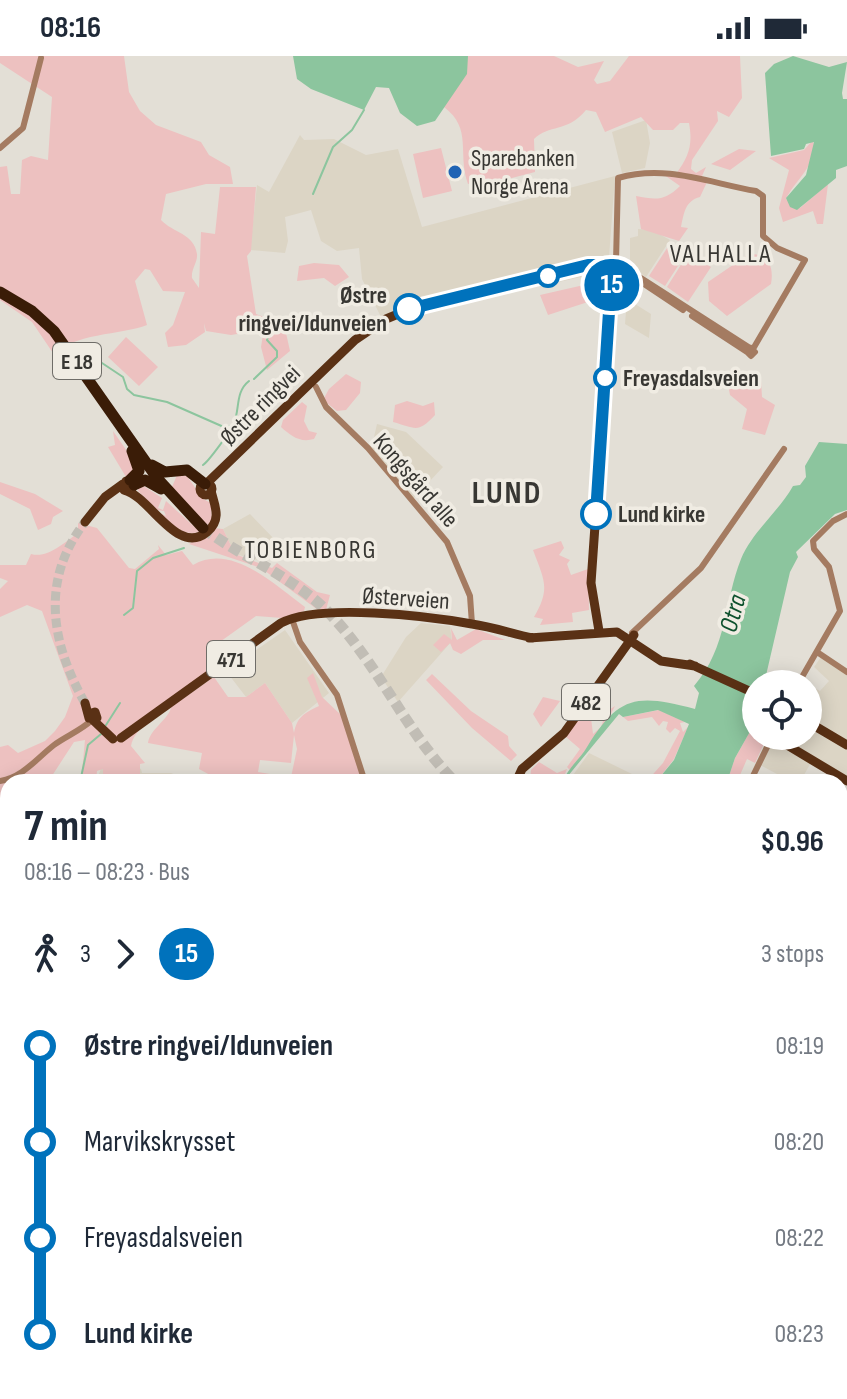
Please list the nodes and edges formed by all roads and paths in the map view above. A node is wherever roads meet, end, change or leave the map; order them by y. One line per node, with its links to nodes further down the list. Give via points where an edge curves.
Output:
1 (41, 58): 2 (street, via 23,128)
2 (0, 148)
3 (614, 264): 3 (street, via 618,178 650,172 760,193 763,236 805,260 750,350); 9 (main road, Østre ringvei, via 591,264 424,306 361,337); 15 (main road, via 591,583)
4 (0, 294): 6 (highway, E 18, via 32,311 54,331)
5 (316, 387): 14 (street, Kongsgård alle, via 328,409 441,534 472,608)
6 (132, 445): 8 (highway, E 18, via 139,471); 9 (highway, E 18, via 159,470 187,470); 10 (highway, E 18); 11 (highway, E 18)
7 (784, 449): 16 (street, via 701,568)
8 (129, 486): 9 (main road, via 188,536 213,523 215,509); 10 (highway, via 145,480)
9 (207, 488): 11 (highway, E 18, via 186,473 172,477 171,489)
10 (161, 489): 11 (highway, E 18, via 202,529)
11 (185, 511)
12 (847, 514): 17 (street, via 813,541 828,564 840,611)
13 (292, 619): 14 (main road, Østerveien / 471, via 342,613); 22 (main road, 471, via 129,730 115,736); 29 (street, via 300,642 337,695)
14 (469, 624): 15 (main road, Østerveien / 471, via 533,638)
15 (599, 629): 16 (main road, Østerveien / 471)
16 (633, 634): 20 (main road, Østerveien / 471, via 664,658); 25 (main road, 482, via 567,729)
17 (817, 652): 18 (street); 19 (street)
18 (806, 670)
19 (847, 672)
20 (742, 687)
21 (85, 703): 22 (main road, 471)
22 (93, 718): 28 (street)
23 (822, 730): 24 (main road)
24 (847, 745)
25 (546, 750): 30 (main road, 482); 31 (main road, 482)
26 (765, 750): 32 (street)
27 (795, 750): 33 (main road)
28 (20, 774)
29 (362, 774)
30 (516, 774)
31 (520, 774)
32 (754, 774)
33 (835, 774)

